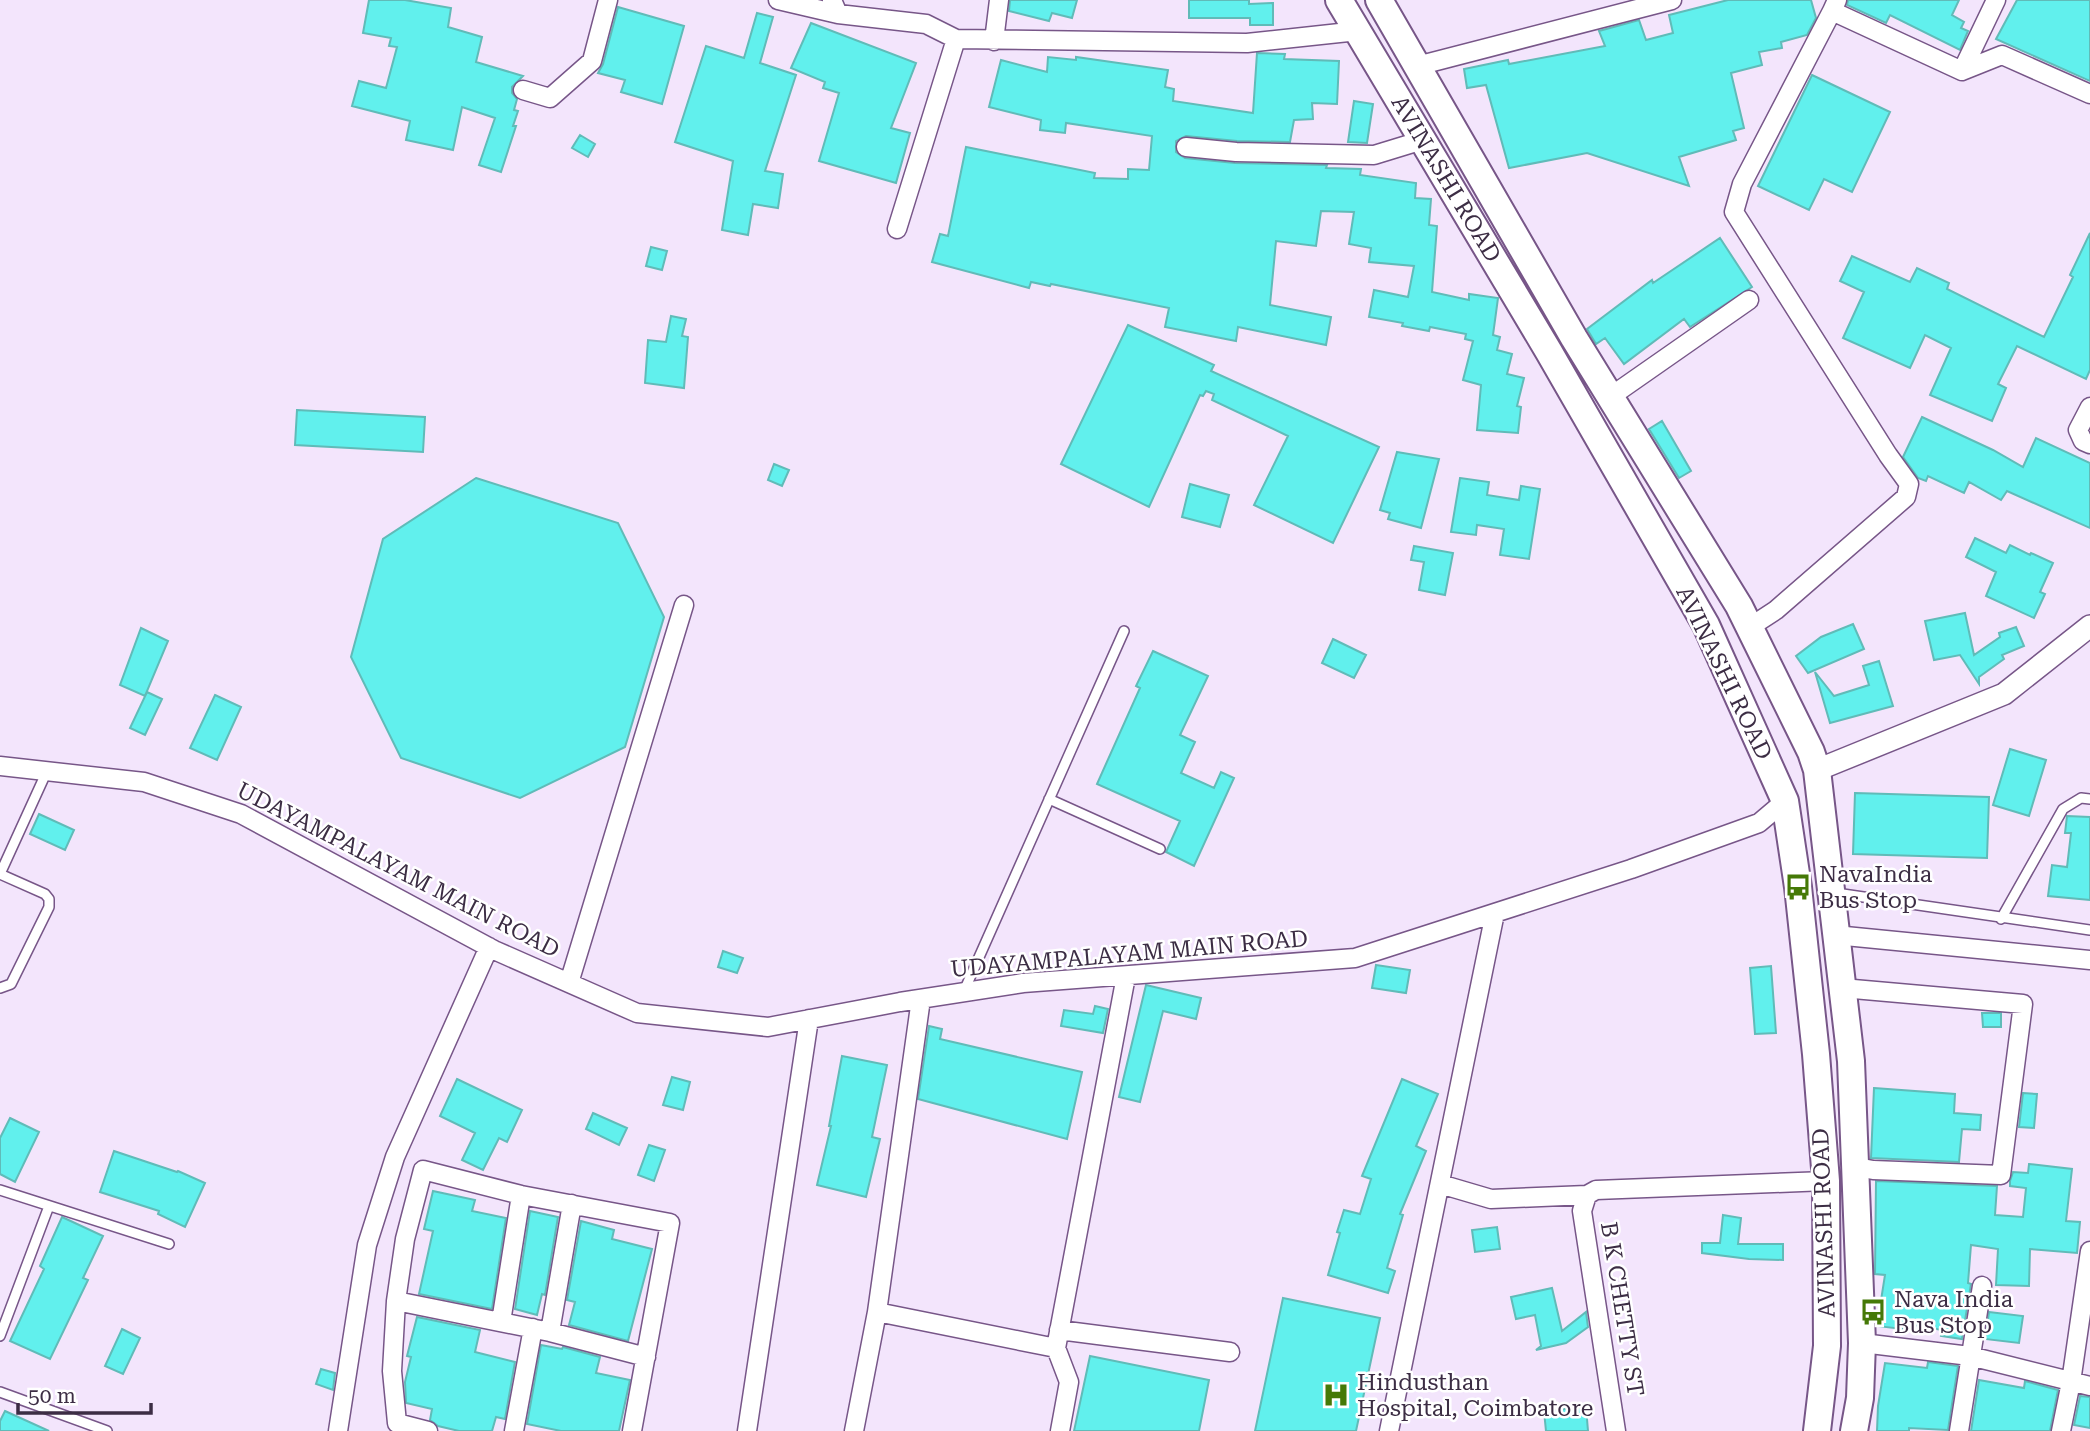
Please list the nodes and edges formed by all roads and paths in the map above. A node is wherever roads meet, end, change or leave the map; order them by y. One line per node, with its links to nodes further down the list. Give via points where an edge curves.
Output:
1 (608, 0): 15 (street, via 592,61 550,98)
2 (778, 0): 9 (street)
3 (999, 0): 12 (street)
4 (1339, 0): 10 (main road, AVINASHI ROAD)
5 (1379, 0): 13 (main road, AVINASHI ROAD)
6 (1672, 0): 13 (street)
7 (1996, 0): 14 (street)
8 (1835, 6): 14 (street); 26 (street, via 1742,184 1734,212 1909,484 1906,497 1776,610)
9 (835, 7): 11 (street, via 926,24)
10 (1358, 31): 12 (street, via 1247,43); 17 (main road, AVINASHI ROAD)
11 (956, 39): 12 (street); 19 (street)
12 (993, 41)
13 (1417, 66): 21 (main road, AVINASHI ROAD)
14 (1962, 71): 16 (street, via 2001,55)
15 (523, 90)
16 (2090, 94)
17 (1423, 140): 18 (street, via 1374,155); 33 (main road, AVINASHI ROAD, via 1706,625)
18 (1186, 147)
19 (897, 229)
20 (1749, 300): 21 (street)
21 (1610, 397): 26 (main road, AVINASHI ROAD)
22 (2090, 407): 23 (street, via 2078,430)
23 (2090, 444)
24 (684, 605): 44 (street)
25 (2090, 626): 29 (street, via 2004,694)
26 (1750, 627): 29 (main road, AVINASHI ROAD)
27 (1124, 631): 31 (lane)
28 (0, 766): 30 (street, UDAYAMPALAYAM MAIN ROAD)
29 (1817, 770): 36 (main road, AVINASHI ROAD)
30 (47, 771): 35 (lane); 41 (street, UDAYAMPALAYAM MAIN ROAD, via 144,782 241,814)
31 (1049, 799): 34 (lane); 47 (lane)
32 (2090, 799): 38 (lane, via 2063,809)
33 (1785, 801): 37 (street, UDAYAMPALAYAM MAIN ROAD, via 1759,823); 51 (main road, AVINASHI ROAD, via 1798,887)
34 (1160, 849)
35 (0, 874): 45 (lane, via 49,899 11,984)
36 (1830, 892): 38 (lane); 40 (main road, AVINASHI ROAD)
37 (1495, 913): 43 (street, UDAYAMPALAYAM MAIN ROAD, via 1355,958); 52 (street)
38 (2001, 919): 39 (lane)
39 (2090, 930)
40 (1835, 935): 42 (street); 46 (main road, AVINASHI ROAD)
41 (489, 947): 44 (street, UDAYAMPALAYAM MAIN ROAD); 75 (street, via 395,1157 367,1245)
42 (2090, 960)
43 (1126, 975): 47 (street, UDAYAMPALAYAM MAIN ROAD); 66 (street)
44 (569, 983): 49 (street, UDAYAMPALAYAM MAIN ROAD, via 637,1013 768,1027)
45 (0, 988)
46 (1842, 988): 50 (main road, AVINASHI ROAD); 50 (street, via 2023,1004 2001,1175)
47 (964, 992): 48 (street, UDAYAMPALAYAM MAIN ROAD)
48 (921, 999): 49 (street, UDAYAMPALAYAM MAIN ROAD); 62 (street)
49 (809, 1019): 79 (street)
50 (1857, 1167): 67 (main road, AVINASHI ROAD)
51 (1826, 1181): 55 (street, B K CHETTY ST, via 1596,1190); 84 (main road, AVINASHI ROAD, via 1828,1346)
52 (1440, 1184): 55 (street, via 1491,1199); 82 (street)
53 (0, 1190): 57 (lane)
54 (521, 1195): 56 (street); 61 (street, via 423,1170 405,1239); 63 (street)
55 (1587, 1195): 83 (street, B K CHETTY ST, via 1581,1212)
56 (572, 1204): 64 (street); 70 (street, via 670,1223)
57 (49, 1206): 58 (lane); 65 (lane)
58 (169, 1244)
59 (2090, 1251): 71 (street)
60 (1982, 1286): 69 (street)
61 (396, 1301): 63 (street); 76 (street, via 392,1371 397,1423)
62 (877, 1312): 66 (street); 80 (street)
63 (501, 1322): 64 (street)
64 (541, 1330): 70 (street); 77 (street)
65 (0, 1336)
66 (1058, 1339): 68 (street); 81 (street, via 1069,1382)
67 (1862, 1343): 69 (street); 85 (main road, AVINASHI ROAD)
68 (1230, 1352)
69 (1970, 1356): 71 (street); 86 (street)
70 (646, 1357): 78 (street)
71 (2071, 1382): 72 (street); 87 (street)
72 (2090, 1386)
73 (0, 1392): 74 (lane)
74 (107, 1431)
75 (338, 1431)
76 (428, 1431)
77 (514, 1431)
78 (632, 1431)
79 (747, 1431)
80 (854, 1431)
81 (1060, 1431)
82 (1389, 1431)
83 (1616, 1431)
84 (1817, 1431)
85 (1854, 1431)
86 (1959, 1431)
87 (2061, 1431)

